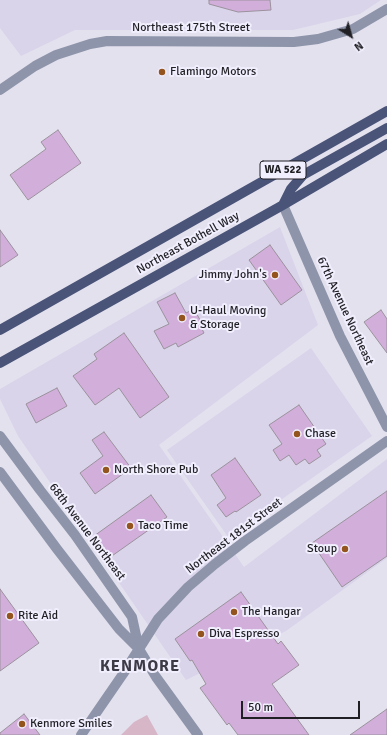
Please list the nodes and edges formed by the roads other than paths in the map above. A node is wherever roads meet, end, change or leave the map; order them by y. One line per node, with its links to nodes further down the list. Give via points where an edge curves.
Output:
1 (387, 9): 2 (street, Northeast 175th Street, via 353,29 318,39 294,42 107,41 90,44 42,62)
2 (0, 90)
3 (387, 111): 7 (main road, Northeast Bothell Way / WA 522)
4 (387, 128): 6 (main road, via 303,175 291,189)
5 (387, 144): 6 (main road, Northeast Bothell Way / WA 522)
6 (283, 205): 8 (main road, Northeast Bothell Way / WA 522); 9 (street, 67th Avenue Northeast, via 340,336)
7 (0, 330)
8 (0, 363)
9 (387, 427)
10 (0, 436): 13 (street, 68th Avenue Northeast, via 75,535 132,617)
11 (387, 441): 13 (street, Northeast 181st Street, via 214,564 158,619)
12 (0, 472): 13 (street, 68th Avenue Northeast, via 118,629)
13 (139, 649): 14 (street, Northeast 181st Street); 15 (street, 68th Avenue Northeast)
14 (81, 735)
15 (198, 735)

